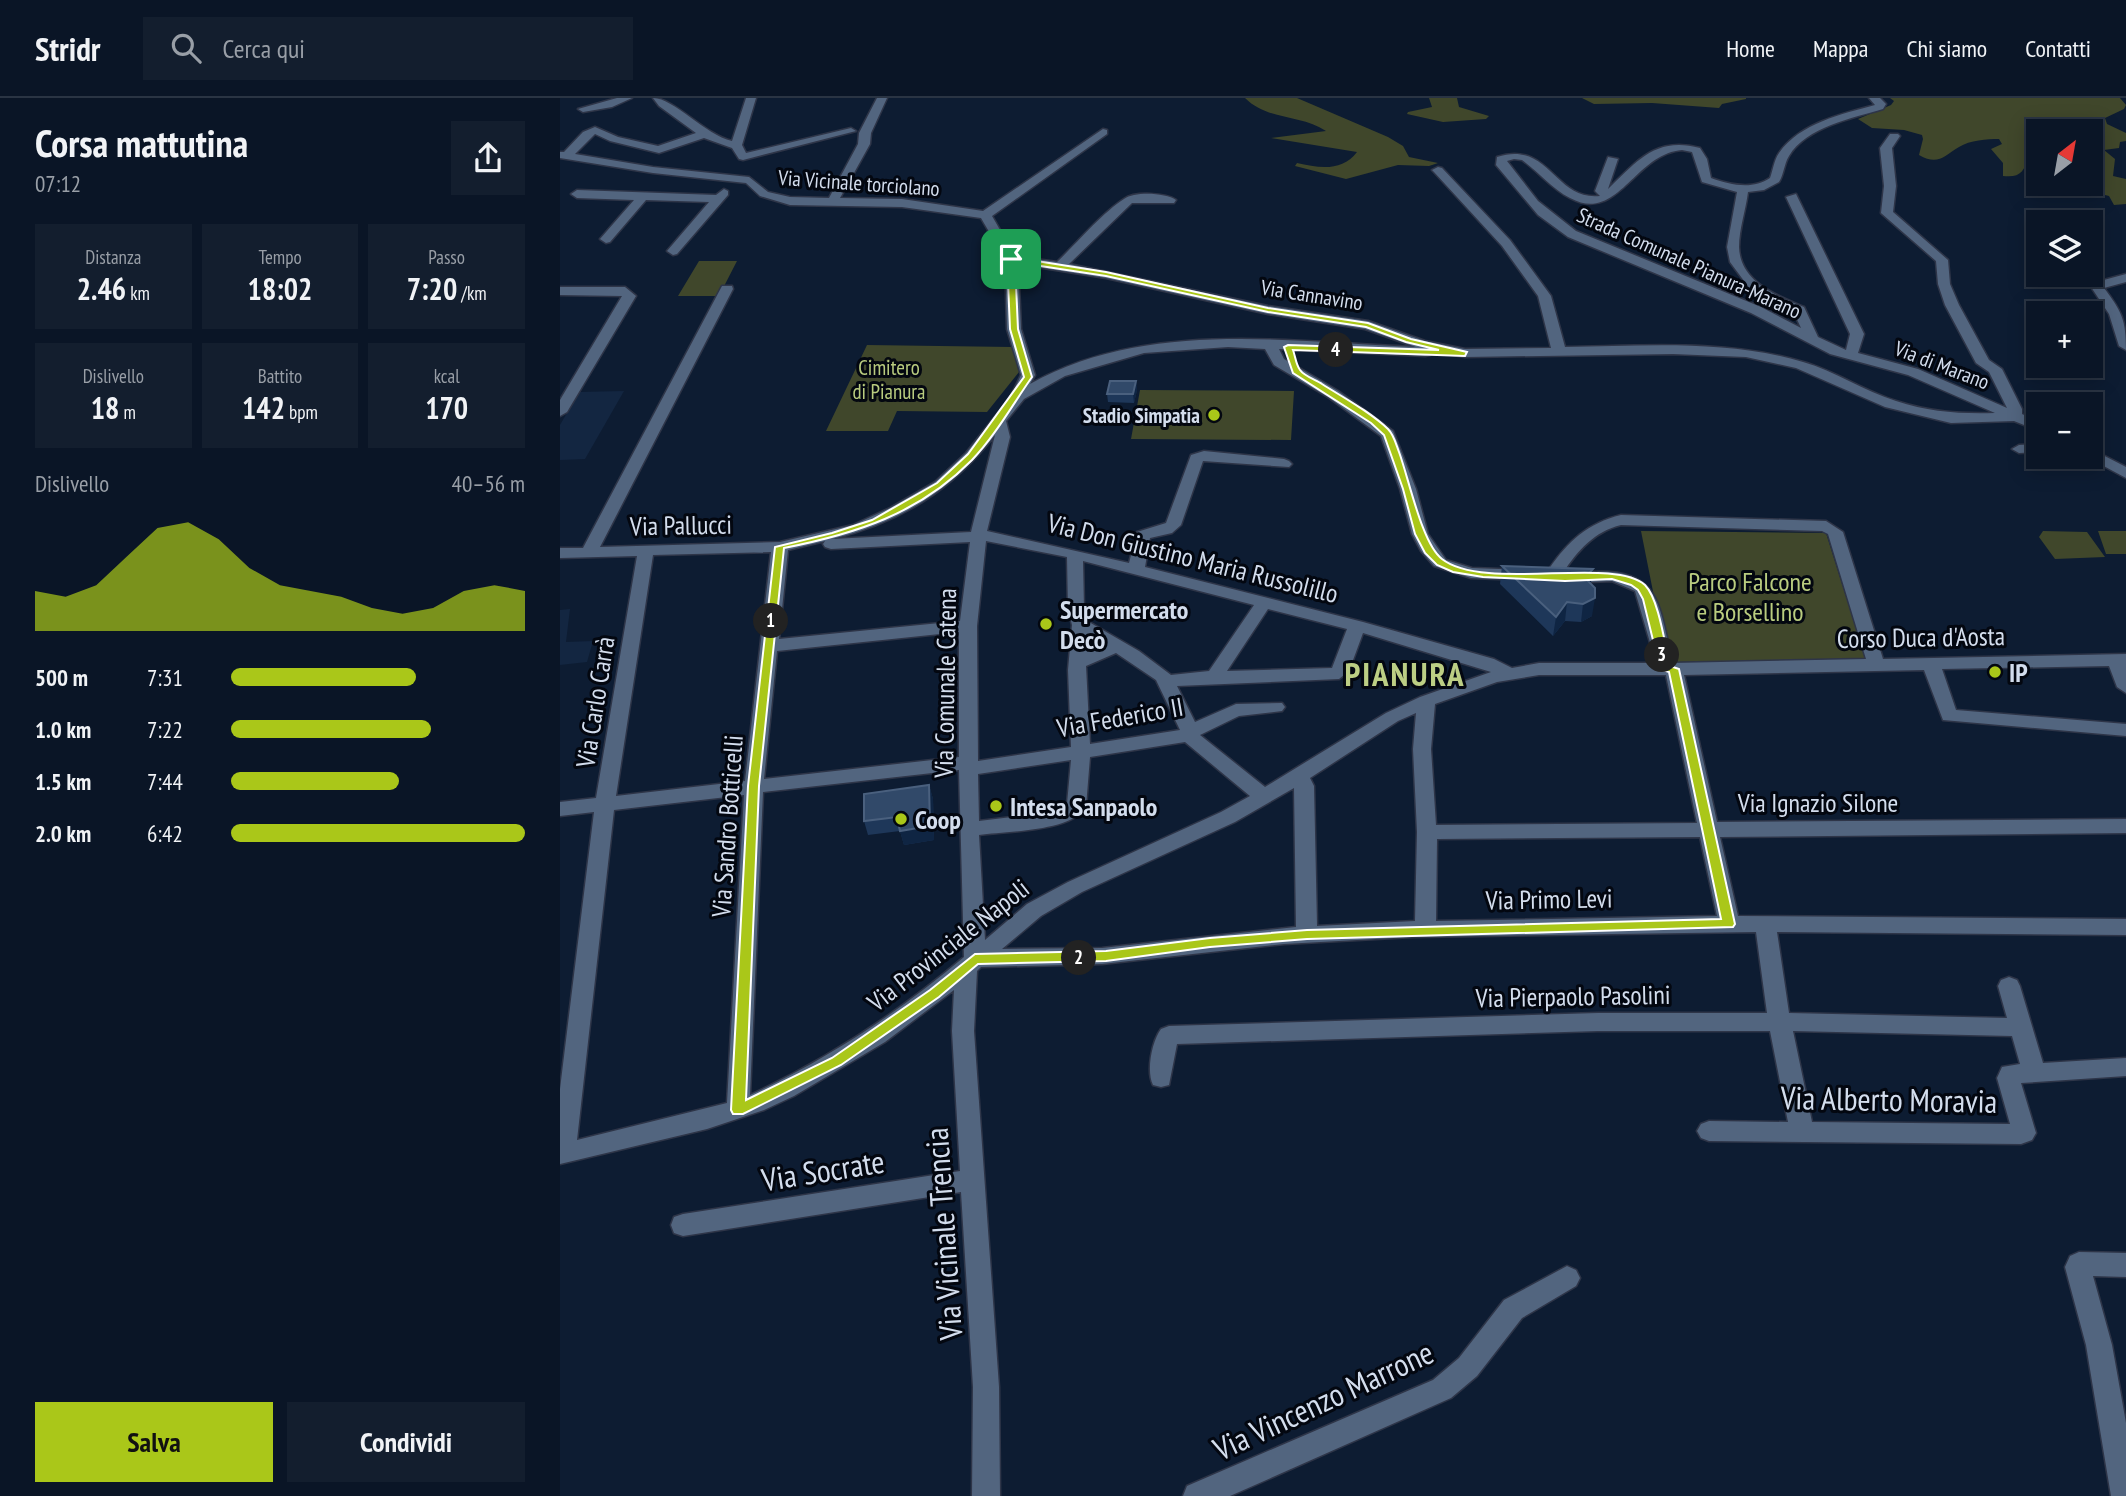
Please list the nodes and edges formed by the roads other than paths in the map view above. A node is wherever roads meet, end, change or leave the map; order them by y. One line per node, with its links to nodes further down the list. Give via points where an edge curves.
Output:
1 (627, 98): 6 (street)
2 (658, 98): 9 (street)
3 (751, 98): 11 (street)
4 (882, 98): 24 (street, via 864,144)
5 (1874, 98): 20 (street, Strada Comunale Pianura-Marano, via 1879,107 1802,138 1783,155 1776,180 1766,187 1709,181 1696,150 1668,146 1643,162)
6 (583, 109)
7 (851, 131): 13 (street)
8 (1103, 132): 25 (street)
9 (707, 133): 11 (street); 12 (street, via 659,150 595,130)
10 (1894, 136): 50 (street, via 1886,148 1887,213 1942,260 1952,305 1983,363 1995,369)
11 (736, 145): 13 (street)
12 (564, 155): 16 (street, Via Vicinale torciolano)
13 (743, 157): 16 (street)
14 (1612, 159): 20 (street, via 1601,191)
15 (1438, 170): 41 (street, via 1506,243 1539,290 1547,303)
16 (743, 180): 22 (street); 24 (street, Via Vicinale torciolano, via 771,197)
17 (1743, 190): 35 (street, via 1733,247 1736,262 1761,294 1799,310)
18 (578, 194): 19 (street)
19 (643, 196): 22 (street); 26 (street)
20 (1608, 196): 35 (street, Strada Comunale Pianura-Marano, via 1593,203 1581,201 1529,161 1513,156 1502,159 1502,165 1554,224 1644,266 1738,302)
21 (1792, 197): 43 (street, via 1857,334)
22 (718, 199): 27 (street)
23 (1170, 200): 29 (street, via 1129,200)
24 (833, 201): 25 (street, Via Vicinale torciolano, via 909,203)
25 (985, 215): 28 (street)
26 (606, 239)
27 (673, 251)
28 (1011, 259): 29 (street, Via Cannavino); 44 (street, via 1014,329)
29 (1060, 266): 42 (street, Via Cannavino, via 1268,310 1368,325 1409,341)
30 (2126, 278): 31 (street)
31 (2103, 279)
32 (2098, 287): 37 (street, via 2116,314)
33 (727, 289): 63 (street)
34 (560, 290): 49 (street, via 625,291 629,296)
35 (1811, 339): 39 (street, Strada Comunale Pianura-Marano)
36 (1270, 346): 38 (street); 45 (street, via 1161,346); 46 (street, via 1279,362)
37 (2126, 346)
38 (1288, 347): 42 (street); 46 (street)
39 (1829, 348): 40 (street, Via Cannavino); 43 (street, Via di Marano)
40 (1733, 351): 41 (street, Via Cannavino); 50 (street, Via Cannavino, via 1800,365 1890,404 1951,419)
41 (1559, 352): 42 (street, Via Cannavino)
42 (1465, 354)
43 (1850, 356): 50 (street, Via di Marano, via 1913,372)
44 (1026, 370): 45 (street); 47 (street); 48 (street)
45 (1074, 370): 47 (street); 48 (street)
46 (1296, 372): 67 (street, via 1388,434 1420,534 1440,563 1471,573)
47 (1044, 381): 48 (street)
48 (1018, 400): 51 (street)
49 (560, 412)
50 (2016, 416): 52 (street, Via di Marano)
51 (1000, 417): 58 (street, via 1003,437); 59 (street, via 971,456 940,485)
52 (2026, 421)
53 (2026, 448): 54 (street)
54 (2019, 449)
55 (2103, 460): 57 (street)
56 (1284, 464): 66 (street, via 1196,458 1173,525 1143,535)
57 (2126, 473)
58 (978, 535): 59 (street, Via Pallucci); 65 (street, Via Don Giustino Maria Russolillo); 71 (street, Via Comunale Catena)
59 (840, 540): 60 (street, Via Pallucci)
60 (780, 547): 62 (street, Via Pallucci); 73 (street, Via Sandro Botticelli)
61 (1569, 550): 67 (street); 68 (street, via 1602,526 1621,520 1822,525 1834,531)
62 (646, 551): 63 (street, Via Pallucci); 93 (street, Via Carlo Carrà)
63 (589, 552): 64 (street, Via Pallucci)
64 (560, 553)
65 (1075, 554): 66 (street, Via Don Giustino Maria Russolillo); 70 (street, via 1076,609)
66 (1136, 570): 69 (street, Via Don Giustino Maria Russolillo)
67 (1560, 573): 79 (street, via 1612,576 1642,588)
68 (1850, 581): 78 (street)
69 (1264, 602): 72 (street, Via Don Giustino Maria Russolillo); 81 (street)
70 (1081, 625): 74 (street); 76 (street)
71 (968, 626): 73 (street); 89 (street, Via Comunale Catena)
72 (1357, 626): 80 (street, Via Don Giustino Maria Russolillo, via 1488,663); 81 (street, via 1340,671 1333,675)
73 (769, 646): 91 (street, Via Sandro Botticelli)
74 (1116, 646): 76 (street); 82 (street)
75 (2121, 660): 77 (street, Corso Duca d'Aosta); 83 (street)
76 (1078, 663): 88 (street)
77 (1931, 663): 78 (street, Corso Duca d'Aosta); 86 (street, via 1949,716)
78 (1876, 664): 79 (street, Corso Duca d'Aosta)
79 (1670, 669): 80 (street, Corso Duca d'Aosta); 96 (street)
80 (1508, 673): 84 (street, Via Provinciale Napoli)
81 (1214, 677): 82 (street)
82 (1167, 681): 87 (street)
83 (2126, 687)
84 (1426, 701): 90 (street, Via Provinciale Napoli, via 1375,727); 98 (street, via 1422,750)
85 (1276, 707): 87 (street, Via Federico II, via 1236,710)
86 (2126, 730)
87 (1191, 734): 88 (street, Via Federico II); 92 (street)
88 (1081, 752): 89 (street, Via Federico II); 97 (street, via 1077,804 1071,813)
89 (969, 766): 91 (street, Via Federico II); 97 (street, Via Comunale Catena)
90 (1300, 776): 92 (street, Via Provinciale Napoli); 103 (street, via 1304,786)
91 (754, 786): 93 (street, Via Federico II); 111 (street, Via Sandro Botticelli)
92 (1264, 797): 104 (street, Via Provinciale Napoli, via 1053,899 1018,922)
93 (605, 803): 94 (street, Via Federico II); 114 (street, Via Carlo Carrà)
94 (560, 809)
95 (2126, 826): 96 (street, Via Ignazio Silone)
96 (1708, 829): 98 (street, Via Ignazio Silone); 100 (street)
97 (969, 830): 104 (street, Via Comunale Catena)
98 (1427, 832): 102 (street)
99 (1765, 923): 100 (street, Via Primo Levi); 101 (street, Via Primo Levi); 106 (street)
100 (1728, 924): 102 (street, Via Primo Levi)
101 (2126, 927)
102 (1425, 929): 103 (street, Via Primo Levi)
103 (1307, 934): 104 (street, Via Primo Levi, via 1106,956)
104 (971, 964): 111 (street, Via Provinciale Napoli, via 847,1055); 115 (street, Via Vicinale Trencia, via 963,1031)
105 (2009, 986): 107 (street, Via Alberto Moravia)
106 (1781, 1022): 107 (street, Via Pierpaolo Pasolini); 110 (street, Via Pierpaolo Pasolini, via 1518,1024 1169,1035); 113 (street)
107 (2021, 1027): 109 (street, Via Alberto Moravia)
108 (2126, 1067): 109 (street, Via Alberto Moravia)
109 (2034, 1072): 113 (street, Via Alberto Moravia, via 2008,1076 2022,1134)
110 (1161, 1077)
111 (738, 1110): 114 (street, Via Provinciale Napoli)
112 (1709, 1130): 113 (street, Via Alberto Moravia)
113 (1802, 1131)
114 (562, 1154)
115 (972, 1180): 116 (street, Via Socrate); 119 (street, Via Vicinale Trencia, via 986,1387)
116 (683, 1225)
117 (2126, 1265): 121 (street, via 2078,1267 2099,1345)
118 (1567, 1278): 120 (street, Via Vincenzo Marrone, via 1513,1309 1468,1367 1442,1389)
119 (986, 1496)
120 (1197, 1496)
121 (2125, 1496)

